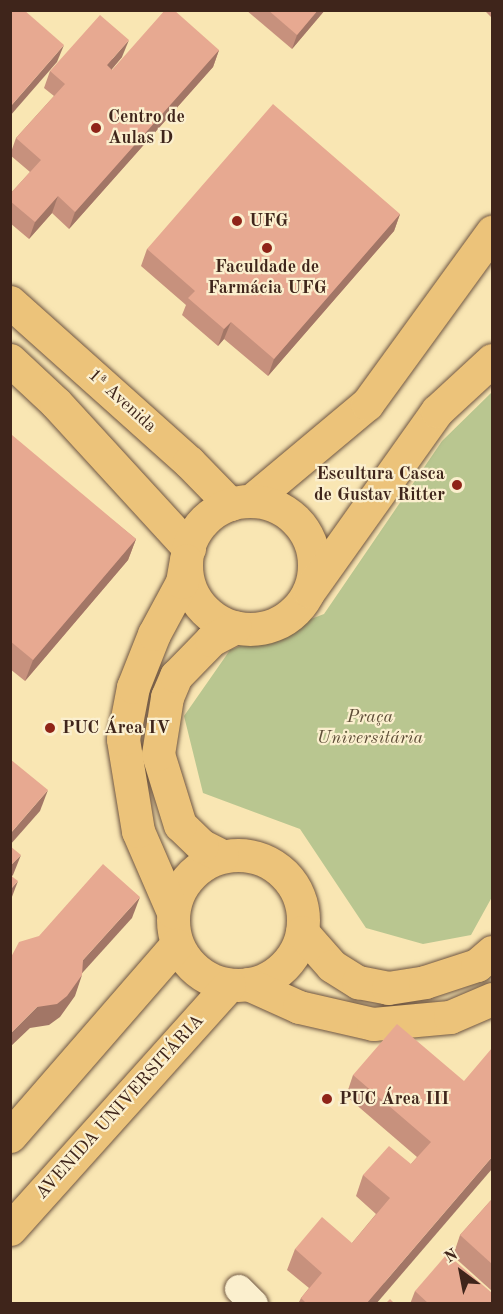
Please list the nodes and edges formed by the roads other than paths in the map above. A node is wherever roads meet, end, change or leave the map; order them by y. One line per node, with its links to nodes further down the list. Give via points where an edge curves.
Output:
1 (492, 232): 5 (main road, via 367,404)
2 (10, 302): 5 (main road, 1ª Avenida, via 189,462)
3 (10, 360): 6 (main road, via 56,403)
4 (492, 360): 7 (main road, via 437,411)
5 (241, 502): 6 (main road, via 197,529); 7 (main road, via 282,510 306,531 313,551 314,572)
6 (188, 549): 8 (main road, via 186,569 201,606); 10 (main road, via 183,582 154,634 133,687 123,739 138,831)
7 (308, 593): 8 (main road, via 296,610 278,623 257,628)
8 (235, 627): 9 (main road, via 211,640 176,676 167,697 158,754 180,825 202,846)
9 (222, 856): 10 (main road, via 189,877); 11 (main road, via 250,856 283,873 296,890 303,910)
10 (173, 912): 12 (main road)
11 (302, 932): 13 (main road, via 332,966 358,982 388,988 425,982 477,965); 14 (main road, via 296,951 284,967 267,978)
12 (176, 945): 14 (main road, via 195,970); 16 (main road)
13 (492, 951)
14 (239, 985): 15 (main road, via 300,1007 373,1024 450,1017); 17 (main road, AVENIDA UNIVERSITÁRIA)
15 (492, 999)
16 (10, 1136)
17 (10, 1228)

